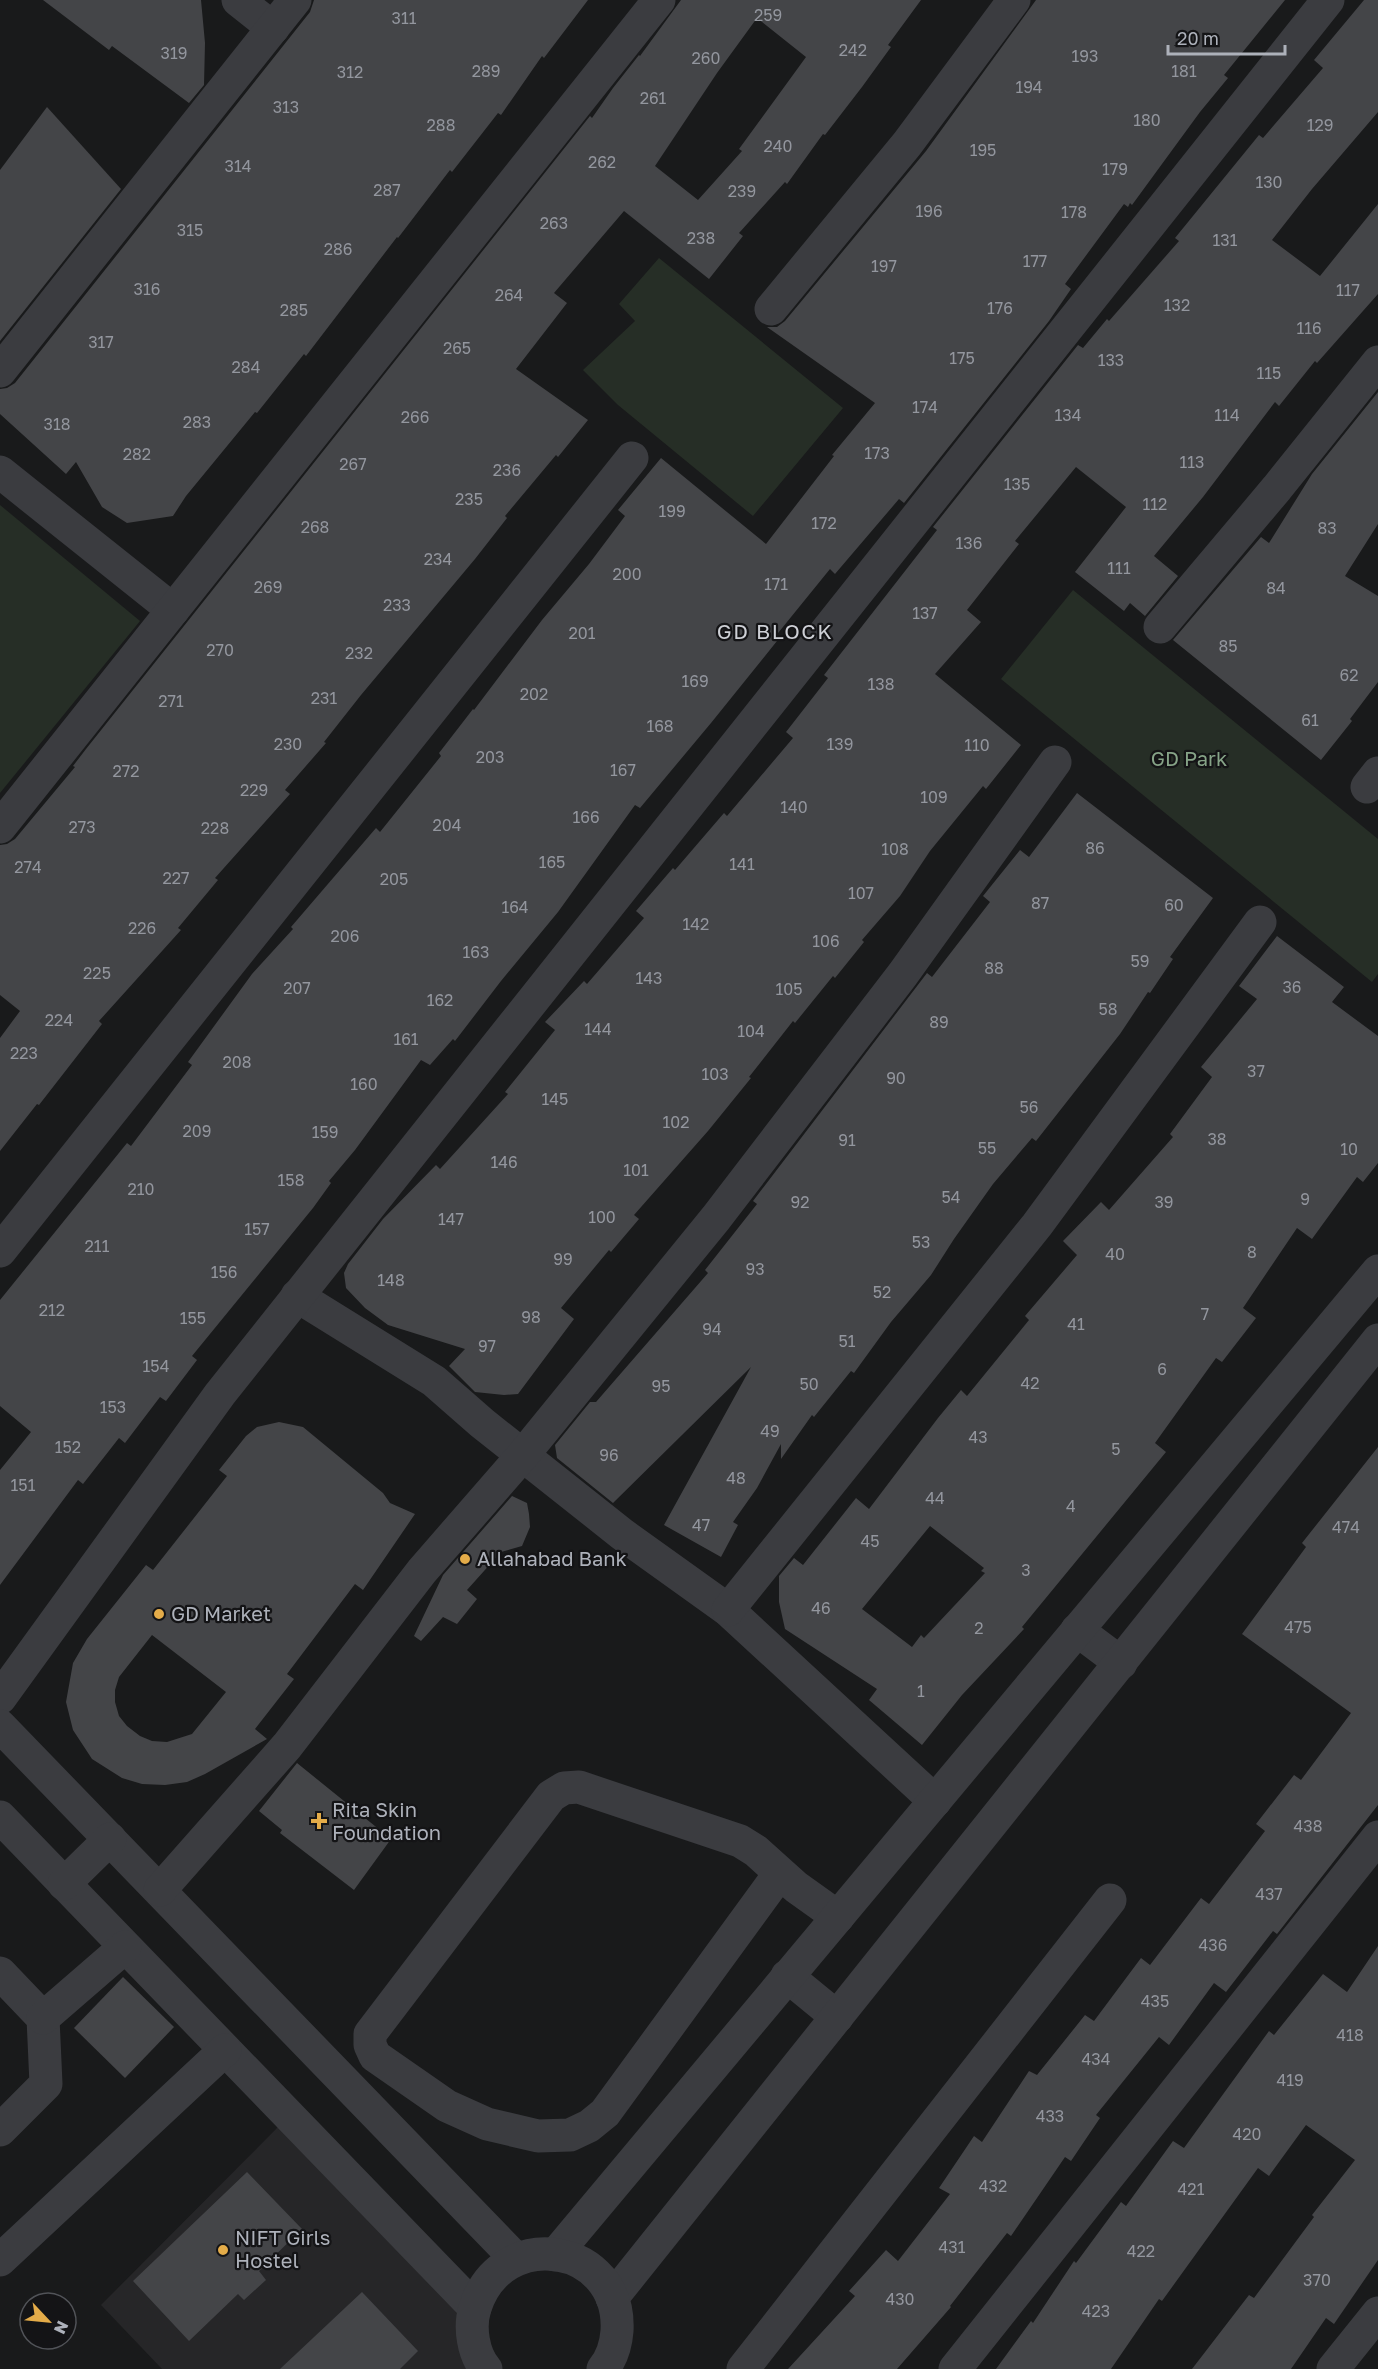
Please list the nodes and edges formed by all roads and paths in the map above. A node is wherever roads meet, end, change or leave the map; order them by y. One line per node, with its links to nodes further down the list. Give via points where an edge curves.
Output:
1 (238, 0): 6 (street)
2 (295, 0): 6 (street)
3 (659, 0): 12 (street)
4 (1014, 0): 7 (street, via 907,144)
5 (1328, 0): 19 (street)
6 (273, 28): 9 (street)
7 (771, 309)
8 (1378, 362): 13 (street)
9 (0, 370)
10 (632, 458): 17 (street)
11 (0, 472): 12 (street)
12 (173, 610): 15 (street)
13 (1160, 627)
14 (1055, 762): 21 (street, via 903,974 745,1180)
15 (0, 827)
16 (1260, 922): 22 (street, via 1037,1225)
17 (0, 1251)
18 (1378, 1271): 23 (street)
19 (297, 1296): 21 (street, via 434,1381); 25 (street, via 220,1394)
20 (1378, 1340): 24 (street)
21 (524, 1455): 22 (street, via 622,1534); 33 (street, via 422,1572 287,1746)
22 (728, 1610): 27 (street)
23 (1077, 1630): 24 (street); 27 (street)
24 (1121, 1663): 39 (street)
25 (0, 1698)
26 (0, 1726): 30 (street)
27 (935, 1801): 35 (street)
28 (0, 1817): 32 (street)
29 (1378, 1837): 52 (street)
30 (110, 1839): 32 (street); 33 (street)
31 (780, 1873): 31 (street, via 740,1841 579,1788 564,1788 551,1797 377,2024 370,2034 370,2045 375,2056 447,2106 487,2124 538,2136 570,2135 605,2113); 35 (street)
32 (64, 1884): 36 (street)
33 (160, 1890): 44 (street)
34 (1110, 1900): 51 (street)
35 (838, 1917): 38 (street)
36 (125, 1947): 40 (street); 41 (street)
37 (0, 1973): 40 (street)
38 (787, 1976): 39 (street); 43 (street)
39 (837, 2017): 46 (street)
40 (43, 2018): 42 (street, via 46,2084)
41 (225, 2050): 45 (street); 47 (street)
42 (0, 2130)
43 (555, 2255): 44 (street, via 542,2253); 46 (street, via 574,2259 596,2273)
44 (516, 2259): 47 (street, via 496,2272 480,2291)
45 (0, 2260)
46 (612, 2298): 49 (street, via 618,2318)
47 (475, 2308): 50 (street, via 473,2341)
48 (1378, 2313): 53 (street)
49 (616, 2362)
50 (486, 2369)
51 (743, 2369)
52 (956, 2369)
53 (1333, 2369)

